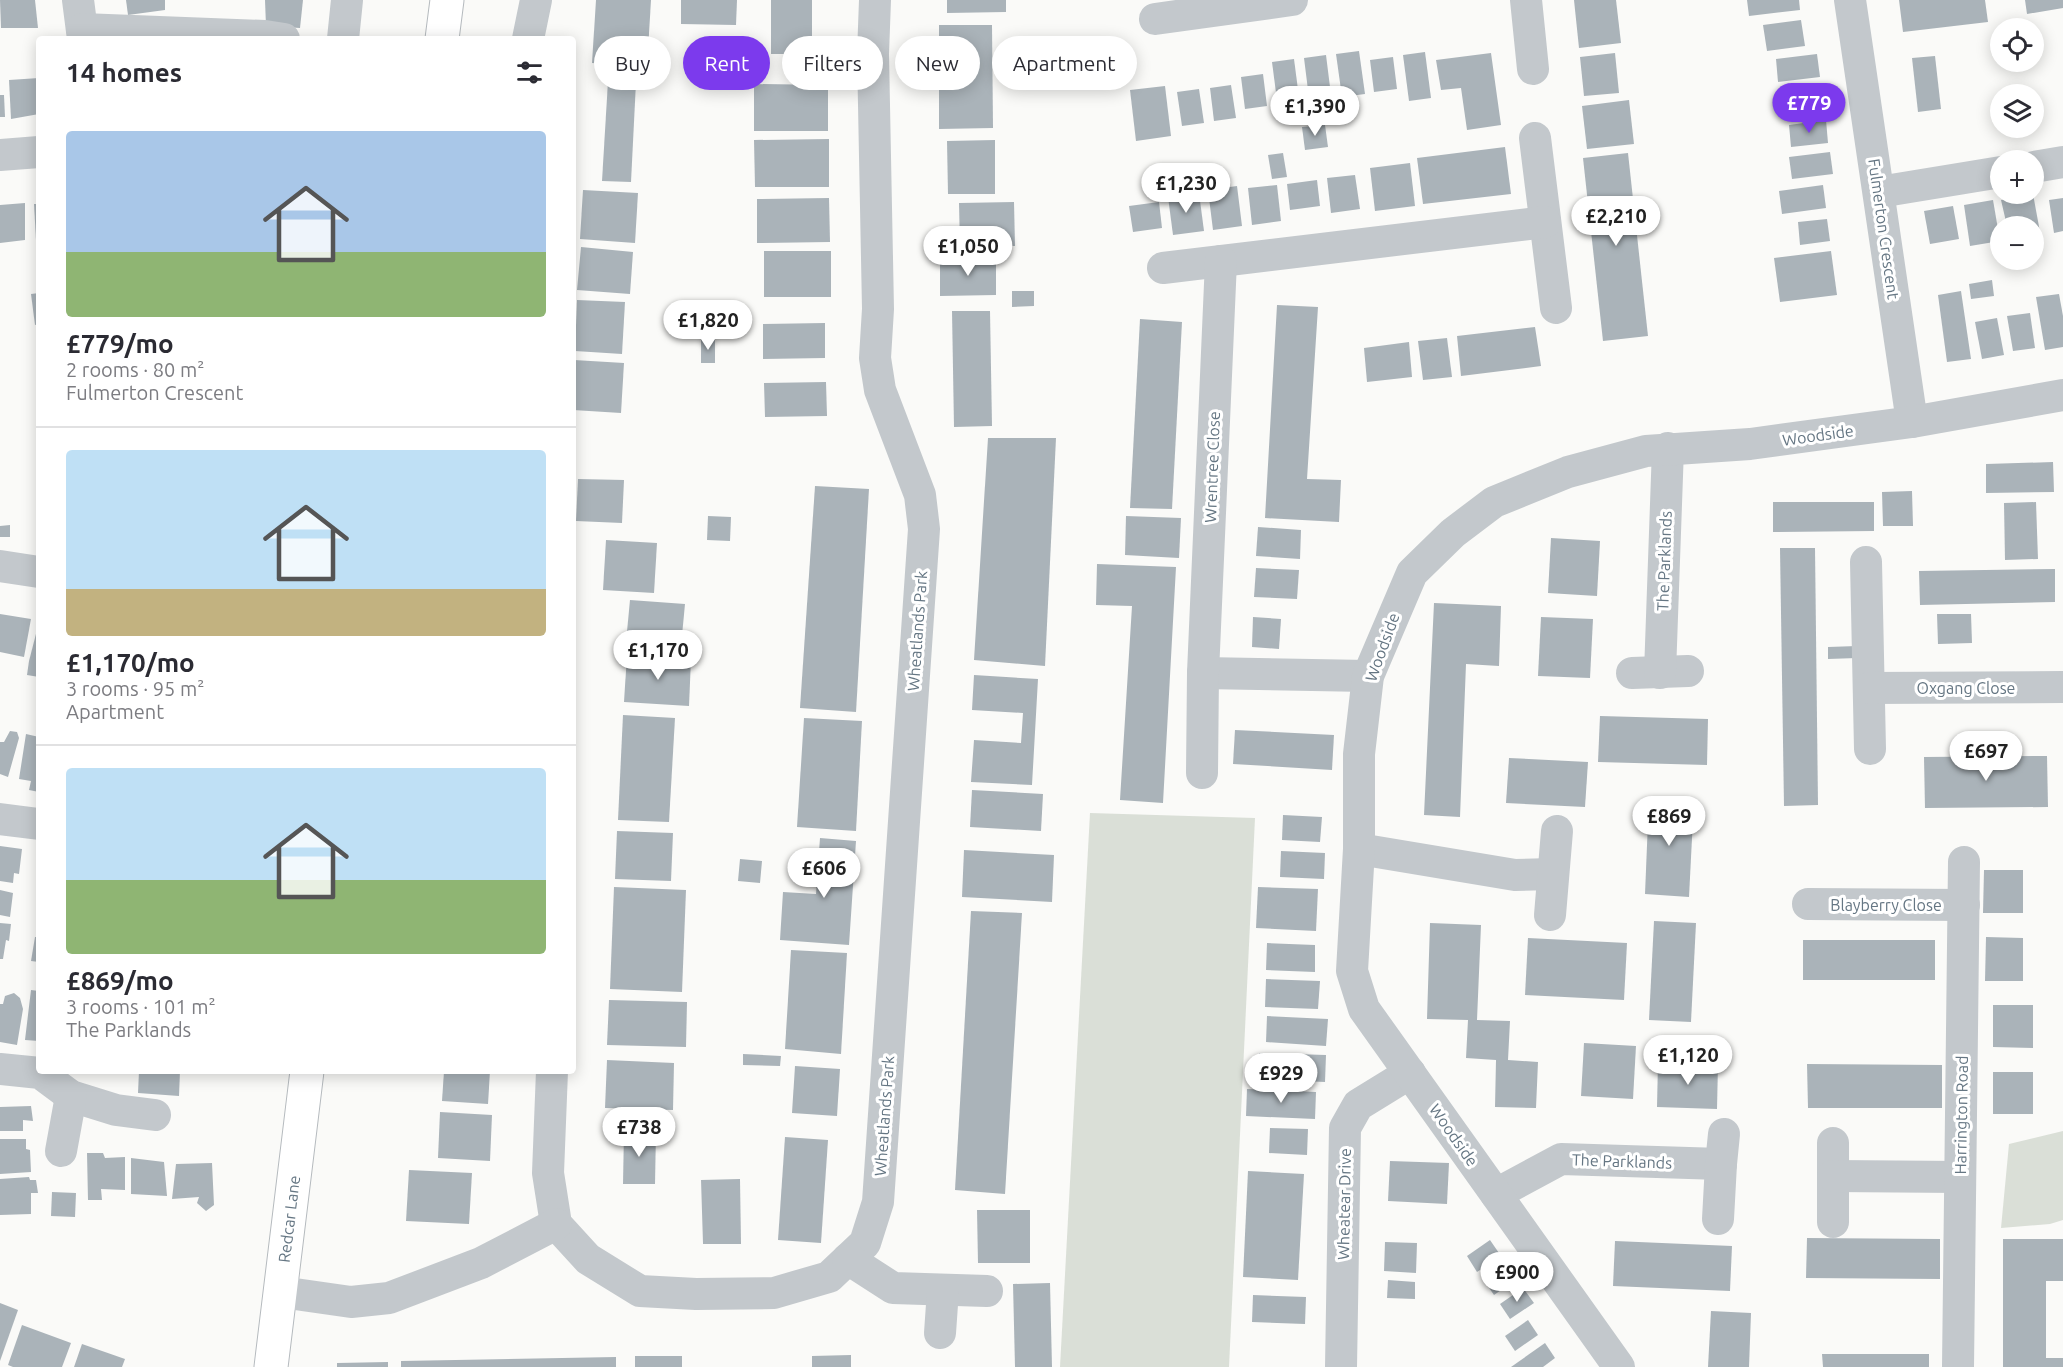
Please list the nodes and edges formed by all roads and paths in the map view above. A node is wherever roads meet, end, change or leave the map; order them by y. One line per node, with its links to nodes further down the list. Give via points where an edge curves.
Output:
1 (346, 0): 12 (street)
2 (447, 0): 13 (main road)
3 (536, 0): 14 (street)
4 (875, 0): 65 (street, Wheatlands Park, via 875,358 879,390 920,495 924,529 878,1203 865,1243)
5 (1292, 0): 8 (street)
6 (1526, 0): 15 (street)
7 (1850, 0): 22 (street, Fulmerton Crescent)
8 (1207, 6): 9 (street)
9 (1155, 18)
10 (81, 23): 11 (street)
11 (265, 36)
12 (343, 36)
13 (442, 36)
14 (529, 36)
15 (1533, 69)
16 (1535, 138): 23 (street)
17 (36, 152): 18 (street)
18 (0, 155)
19 (2063, 162): 20 (street)
20 (2044, 165)
21 (1990, 174): 22 (street)
22 (1879, 192): 28 (street, Fulmerton Crescent)
23 (1545, 222): 24 (street); 26 (street)
24 (1221, 261): 25 (street); 34 (street, Wrentree Close)
25 (1163, 268)
26 (1556, 308)
27 (2063, 395): 28 (street, Woodside)
28 (1912, 422): 29 (street, Woodside, via 1750,444)
29 (1668, 448): 33 (street, The Parklands); 35 (street, Woodside, via 1568,472 1494,502 1412,573)
30 (1866, 562): 37 (street)
31 (0, 566): 32 (street)
32 (36, 572)
33 (1660, 672)
34 (1203, 673): 35 (street); 39 (street, Wrentree Close)
35 (1368, 676): 43 (street, Woodside, via 1359,754)
36 (2063, 687): 37 (street, Oxgang Close)
37 (1869, 688): 38 (street)
38 (1870, 749)
39 (1202, 773)
40 (0, 819): 41 (street)
41 (36, 824)
42 (1557, 831): 45 (street)
43 (1359, 849): 45 (street, via 1515,875); 51 (street, Woodside, via 1352,971 1364,1009)
44 (1964, 862): 47 (street, Harrington Road)
45 (1553, 874): 48 (street)
46 (1808, 904): 47 (street, Blayberry Close)
47 (1964, 905): 60 (street, Harrington Road)
48 (1550, 915)
49 (0, 1069): 50 (street)
50 (36, 1073)
51 (1410, 1073): 61 (street, Woodside); 71 (street, Wheatear Drive, via 1358,1105 1345,1128)
52 (41, 1074): 55 (street)
53 (307, 1074): 68 (main road, Redcar Lane)
54 (552, 1074): 64 (street, via 548,1173)
55 (71, 1096): 56 (street, via 117,1110); 58 (street)
56 (155, 1115)
57 (1833, 1143): 59 (street)
58 (61, 1151)
59 (1833, 1176): 60 (street); 63 (street)
60 (1960, 1177): 73 (street, Harrington Road)
61 (1496, 1194): 62 (street, The Parklands, via 1562,1159 1722,1149); 72 (street, Woodside)
62 (1718, 1219)
63 (1833, 1222)
64 (556, 1224): 65 (street, Wheatlands Park, via 588,1259 640,1291 774,1293 830,1277); 68 (street, via 481,1263 389,1298 351,1302)
65 (848, 1259): 66 (street, via 893,1288)
66 (943, 1290): 67 (street); 69 (street)
67 (987, 1291)
68 (281, 1292): 70 (main road, Redcar Lane)
69 (940, 1333)
70 (271, 1367)
71 (1341, 1367)
72 (1619, 1367)
73 (1958, 1367)

